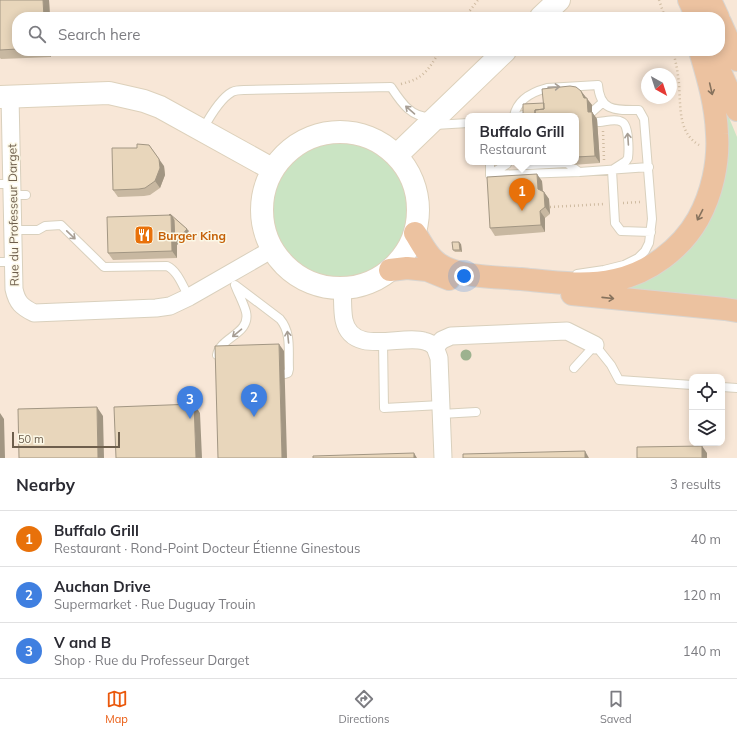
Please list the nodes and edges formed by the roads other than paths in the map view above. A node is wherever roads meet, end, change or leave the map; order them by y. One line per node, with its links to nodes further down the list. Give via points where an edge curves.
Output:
1 (559, 0): 4 (street)
2 (688, 0): 5 (highway); 6 (highway)
3 (710, 0): 7 (highway)
4 (546, 12)
5 (690, 12)
6 (694, 12)
7 (716, 12)
8 (725, 33): 12 (highway)
9 (500, 56): 18 (street)
10 (701, 56): 39 (highway, one-way to 39, via 716,116 717,149 711,185 698,219 676,246 644,270 615,280 582,284)
11 (713, 56): 15 (highway)
12 (737, 60)
13 (5, 96): 21 (street, via 109,93 150,103); 31 (street, Rue du Professeur Darget)
14 (602, 103): 16 (lane); 17 (lane, one-way to 14, via 521,101 532,93 547,88 598,85); 26 (lane, via 618,110 638,110 644,118 646,160)
15 (737, 110)
16 (592, 112)
17 (515, 113)
18 (433, 121): 20 (lane); 21 (lane, one-way to 21, via 416,115 391,87 244,90 234,91 226,96); 22 (street)
19 (597, 122): 28 (lane, one-way to 19, via 628,158 627,127 621,121)
20 (465, 123)
21 (203, 130): 27 (street)
22 (397, 155): 27 (street, via 378,140 355,132 331,131 297,144 287,151); 34 (street, via 409,172 417,192 419,212)
23 (490, 165): 30 (lane)
24 (505, 165): 30 (lane)
25 (570, 165): 29 (lane)
26 (649, 167): 28 (lane); 33 (lane)
27 (272, 169): 35 (street, via 264,189 261,210 263,230)
28 (612, 170): 29 (lane); 33 (lane, via 615,223 621,231)
29 (579, 172): 30 (lane)
30 (490, 174)
31 (13, 190): 32 (street, Rue du Professeur Darget)
32 (14, 230): 36 (street, Rue du Professeur Darget); 41 (lane, one-way to 41, via 38,230 45,226 61,225 104,267 172,268)
33 (651, 232): 39 (lane, via 645,250 638,258 624,265)
34 (415, 233): 37 (street, via 406,253); 39 (highway, via 434,261 444,267 464,274)
35 (271, 250): 38 (street, Rue du Professeur Darget); 40 (street, via 284,266 302,279 321,287)
36 (7, 262): 41 (street, Rue du Professeur Darget, via 16,298 20,304 34,313 156,308 170,306)
37 (390, 270): 40 (street, via 368,284); 42 (highway, one-way to 42, via 420,269 460,282)
38 (232, 280): 41 (street, Rue du Professeur Darget); 46 (lane, one-way to 46, via 246,314 245,323 243,328 220,348); 48 (lane, one-way to 38, via 289,369 288,334 285,325)
39 (533, 280)
40 (342, 289): 43 (street, via 344,321 348,329 365,342)
41 (189, 297)
42 (737, 311)
43 (382, 342): 45 (street, via 424,340); 52 (lane, via 384,408)
44 (595, 345): 45 (street, via 567,331 450,336); 47 (lane); 49 (lane, via 619,380)
45 (435, 347): 52 (street, via 439,358)
46 (217, 365)
47 (574, 368)
48 (285, 374)
49 (689, 385)
50 (725, 387): 51 (lane)
51 (737, 388)
52 (441, 410): 53 (lane); 54 (street)
53 (476, 412)
54 (443, 458)

